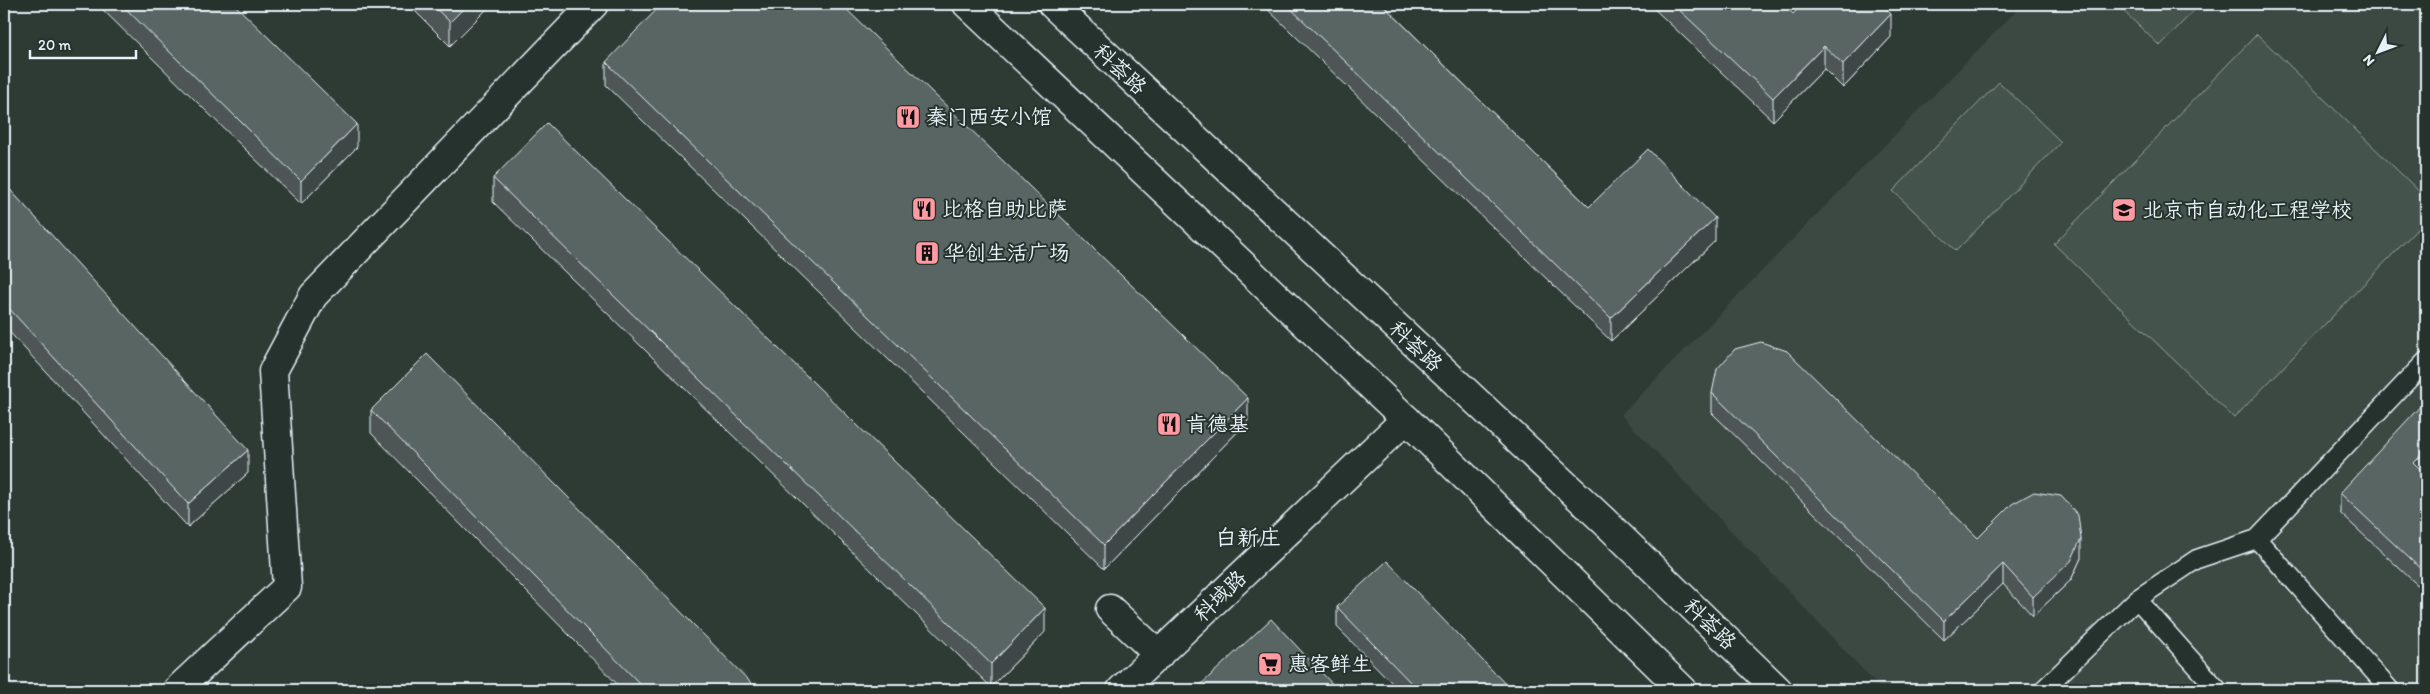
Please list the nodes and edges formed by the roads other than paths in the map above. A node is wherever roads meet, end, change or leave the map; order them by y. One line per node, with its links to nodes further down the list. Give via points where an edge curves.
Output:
1 (594, 4): 10 (main road, via 313,296 273,371 287,587)
2 (967, 4): 5 (main road)
3 (1052, 4): 13 (main road, 科荟路, via 1596,514)
4 (2426, 361): 6 (lane)
5 (1406, 419): 9 (main road, 科域路); 12 (main road)
6 (2257, 539): 7 (lane, via 2196,559); 16 (lane)
7 (2137, 599): 14 (lane); 15 (lane)
8 (1110, 609): 9 (main road)
9 (1159, 655): 11 (main road, 科域路)
10 (177, 690)
11 (1122, 690)
12 (1683, 690)
13 (1778, 690)
14 (2043, 690)
15 (2218, 690)
16 (2390, 690)

